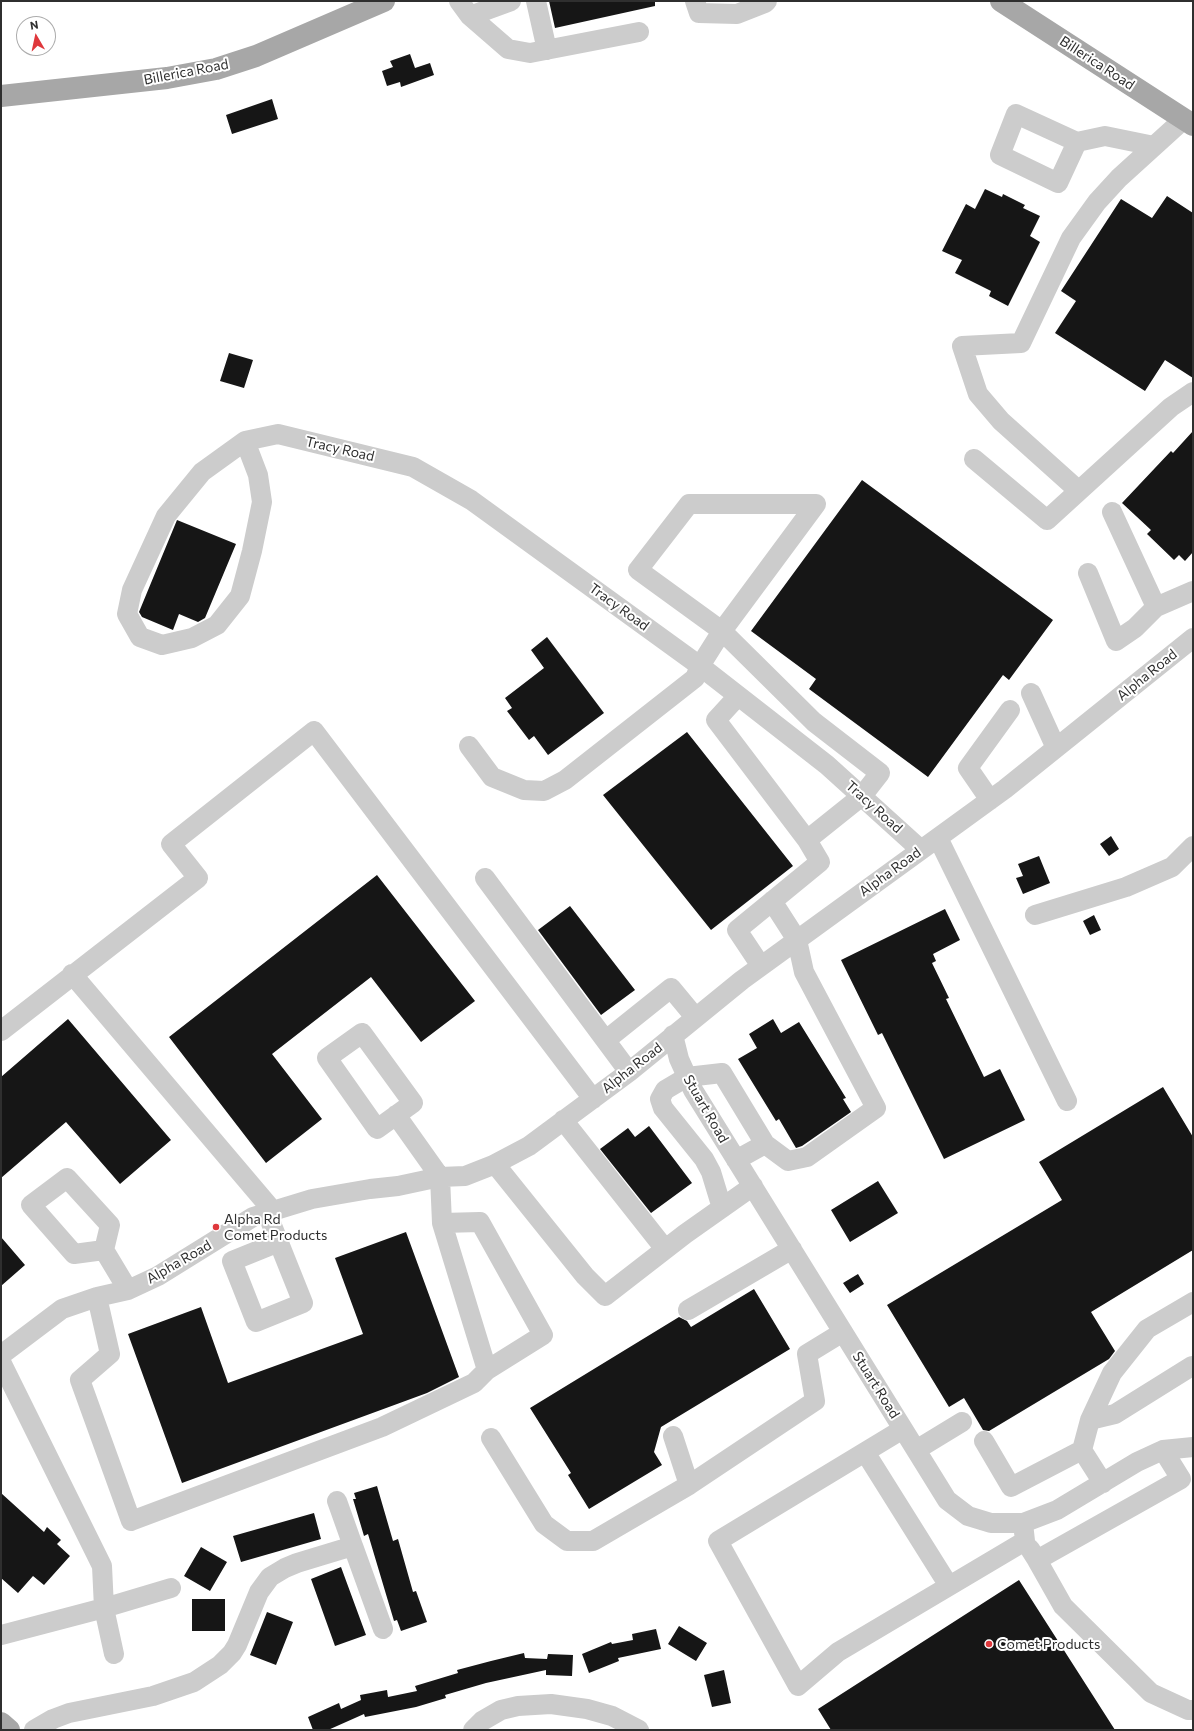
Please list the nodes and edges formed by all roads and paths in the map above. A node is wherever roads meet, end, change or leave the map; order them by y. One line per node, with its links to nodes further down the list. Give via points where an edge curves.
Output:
1 (384, 1): 10 (main road, Billerica Road, via 256,56 216,69 167,78)
2 (511, 1): 7 (street)
3 (536, 1): 9 (street)
4 (695, 1): 5 (street, via 699,12 737,14)
5 (767, 1)
6 (1001, 1): 11 (main road, Billerica Road)
7 (464, 8): 9 (street, via 508,49 530,52)
8 (639, 32): 9 (street)
9 (547, 50)
10 (1, 96)
11 (1188, 122): 13 (street)
12 (1077, 142): 13 (street, via 1105,136)
13 (1154, 146): 17 (street, via 1119,178 1071,238 1021,343 962,346 978,394 1001,421)
14 (1193, 392): 17 (street, via 1171,408)
15 (245, 441): 15 (street, via 202,472 166,516 132,590 128,614 140,637 162,644 192,638 217,625 240,596 262,502 258,475); 24 (street, Tracy Road, via 278,434 413,467 471,500)
16 (974, 459): 17 (street, via 1047,520)
17 (1079, 491)
18 (1112, 512): 21 (street)
19 (1088, 573): 21 (street, via 1116,641 1135,628)
20 (1193, 591): 21 (street)
21 (1156, 607)
22 (722, 631): 22 (street, via 638,570 689,504 816,504); 24 (street); 28 (street)
23 (1193, 638): 31 (street, Alpha Road)
24 (700, 666): 26 (street, Tracy Road); 30 (street, via 695,678 565,780 544,791 524,790 492,777)
25 (1031, 693): 31 (street)
26 (738, 696): 29 (street, Tracy Road); 35 (street, via 716,720)
27 (1010, 710): 33 (street, via 968,768)
28 (814, 722): 29 (street); 32 (street, via 880,773)
29 (798, 742): 32 (street, Tracy Road)
30 (469, 746)
31 (1056, 748): 33 (street, Alpha Road)
32 (862, 796): 35 (street); 37 (street, Tracy Road)
33 (990, 800): 34 (street, Alpha Road)
34 (938, 838): 37 (street, Alpha Road); 51 (street)
35 (808, 840): 39 (street, via 820,862)
36 (1193, 846): 40 (street, via 1172,867 1126,887)
37 (921, 850): 41 (street, Alpha Road)
38 (485, 878): 47 (street)
39 (772, 901): 41 (street); 42 (street, via 737,930)
40 (1035, 915)
41 (797, 940): 42 (street, Alpha Road); 54 (street, via 804,972 876,1108 808,1157 788,1161)
42 (761, 966): 44 (street, Alpha Road)
43 (72, 974): 45 (street); 50 (street, via 198,878 171,844 314,731); 60 (street)
44 (695, 1017): 46 (street, Alpha Road); 47 (street, via 671,988)
45 (1, 1031)
46 (673, 1035): 48 (street, Alpha Road); 49 (street, Stuart Road)
47 (606, 1040): 48 (street)
48 (629, 1072): 50 (street, Alpha Road)
49 (687, 1077): 54 (street, via 722,1073); 55 (street, Stuart Road); 59 (street, via 665,1090 660,1098 663,1108 704,1159 711,1172)
50 (593, 1099): 53 (street, Alpha Road)
51 (1067, 1101)
52 (396, 1115): 52 (street, via 377,1129 327,1058 362,1033 413,1103); 57 (street)
53 (563, 1120): 56 (street, Alpha Road, via 529,1146); 63 (street)
54 (765, 1144): 55 (street)
55 (736, 1160): 58 (street, Stuart Road)
56 (495, 1164): 57 (street, Alpha Road, via 465,1176); 63 (street, via 585,1276 605,1296)
57 (440, 1177): 60 (street, Alpha Road, via 312,1199); 61 (street)
58 (753, 1186): 59 (street); 64 (street, Stuart Road)
59 (722, 1208): 63 (street)
60 (270, 1212): 62 (street); 66 (street, Alpha Road, via 254,1217 158,1276)
61 (442, 1223): 74 (street); 74 (street, via 480,1222 543,1335)
62 (279, 1242)
63 (665, 1249)
64 (792, 1249): 69 (street); 70 (street, Stuart Road)
65 (104, 1250): 66 (street)
66 (128, 1290): 67 (street, Alpha Road)
67 (97, 1297): 71 (street, Alpha Road, via 62,1309); 74 (street, via 110,1354 80,1380 131,1521 382,1427 474,1383)
68 (1193, 1302): 75 (street, via 1147,1329 1112,1373)
69 (688, 1310)
70 (843, 1332): 77 (street, Stuart Road); 88 (street, via 806,1354 815,1401)
71 (1, 1355)
72 (1, 1362): 95 (street, via 102,1566)
73 (1192, 1366): 75 (street, via 1115,1414)
74 (487, 1370)
75 (1090, 1420): 83 (street)
76 (962, 1422): 82 (street)
77 (903, 1429): 82 (street, Stuart Road); 85 (street)
78 (674, 1436): 88 (street)
79 (491, 1438): 88 (street, via 544,1524 567,1541 594,1540)
80 (984, 1441): 83 (street, via 1011,1487)
81 (1193, 1447): 84 (street, Stuart Road)
82 (916, 1450): 90 (street, Stuart Road, via 947,1500 968,1516)
83 (1082, 1450): 86 (street)
84 (1163, 1450): 86 (street, Stuart Road, via 1137,1462); 87 (street)
85 (865, 1452): 93 (street); 93 (street, via 718,1541 798,1686 838,1652)
86 (1103, 1483): 90 (street, Stuart Road)
87 (1187, 1484): 92 (street)
88 (688, 1485)
89 (337, 1500): 91 (street)
90 (1024, 1532): 92 (street); 93 (street)
91 (353, 1546): 96 (street); 102 (street, via 297,1563 270,1577 259,1592 232,1654 214,1670 194,1682 153,1696 69,1713)
92 (1037, 1560): 99 (street, via 1063,1606 1151,1693)
93 (948, 1586)
94 (171, 1588): 95 (street)
95 (104, 1608): 97 (street); 98 (street)
96 (383, 1629)
97 (1, 1635)
98 (114, 1654)
99 (1193, 1710)
100 (1, 1723): 101 (main road)
101 (9, 1730)
102 (34, 1730)
103 (473, 1730): 104 (street, via 482,1721 501,1710 551,1704 587,1709 612,1716)
104 (639, 1730)

